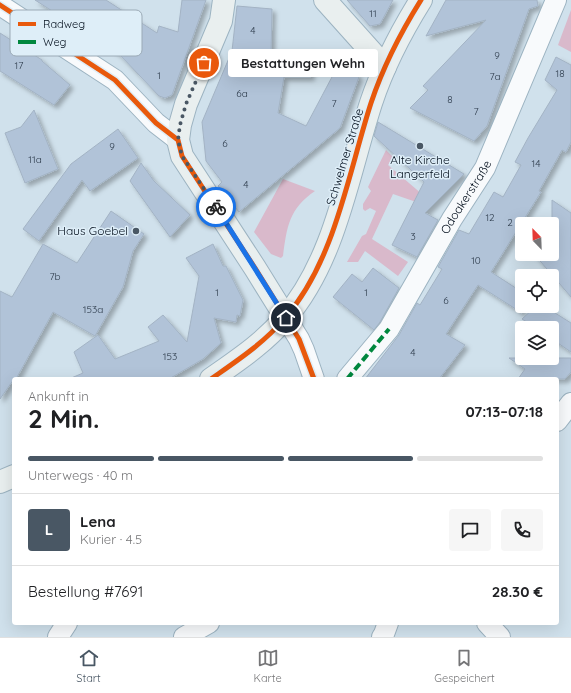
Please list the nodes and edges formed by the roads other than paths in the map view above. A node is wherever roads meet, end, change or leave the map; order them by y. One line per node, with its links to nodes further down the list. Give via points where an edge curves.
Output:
1 (224, 0): 9 (main road, via 221,21 186,104)
2 (325, 0): 8 (main road)
3 (421, 0): 8 (main road, Schwelmer Straße)
4 (556, 0): 13 (street, Odoakerstraße, via 486,168 452,218 389,329)
5 (0, 6): 6 (street)
6 (10, 12)
7 (78, 56): 9 (street, via 115,80 156,123)
8 (385, 67): 10 (main road, Schwelmer Straße, via 328,244 318,269)
9 (178, 140): 10 (main road, via 182,156)
10 (286, 318): 11 (main road, Schwelmer Straße, via 257,347); 12 (street, via 302,344)
11 (214, 377)
12 (313, 377)
13 (349, 377)
14 (571, 403): 15 (street)
15 (559, 418)
16 (12, 477): 17 (main road)
17 (0, 482)
18 (66, 625): 22 (street)
19 (205, 625): 23 (street)
20 (387, 625): 24 (street)
21 (489, 625): 25 (street)
22 (58, 637)
23 (184, 637)
24 (382, 637)
25 (500, 637)

